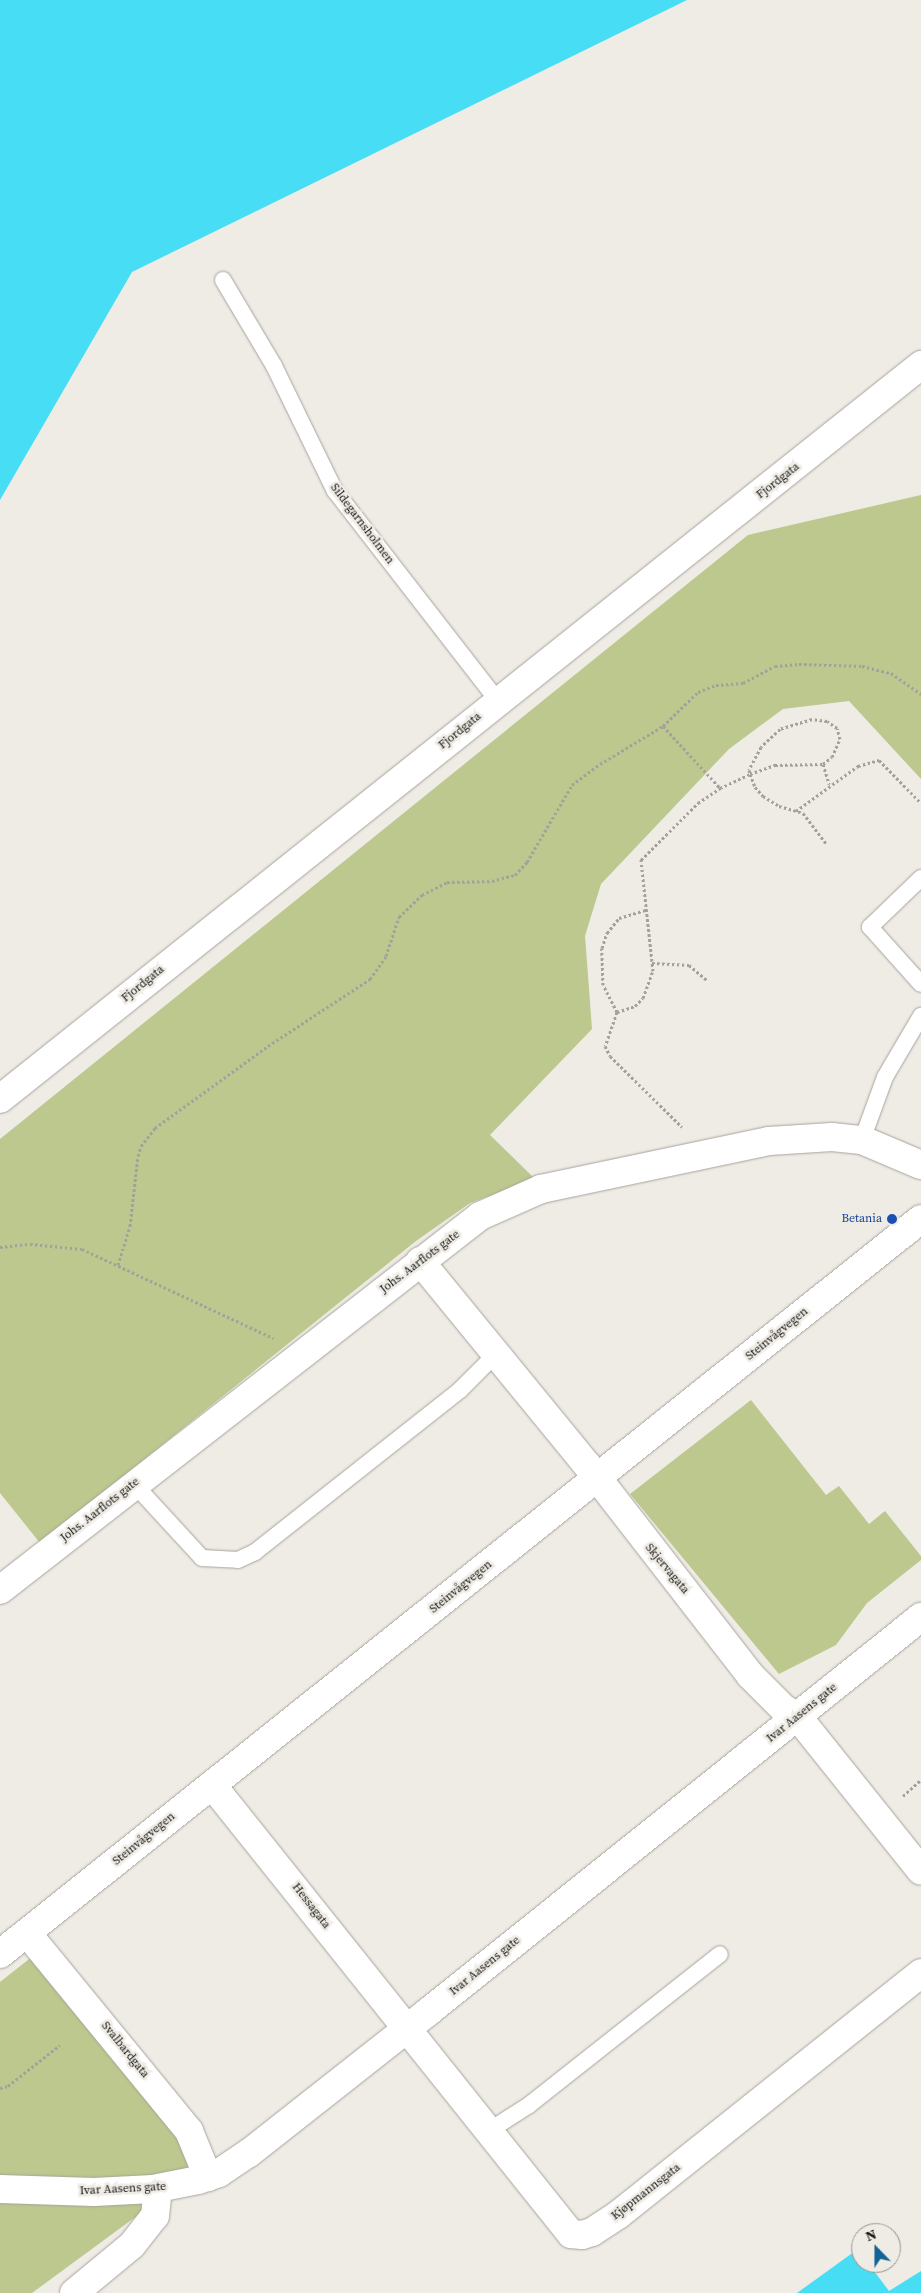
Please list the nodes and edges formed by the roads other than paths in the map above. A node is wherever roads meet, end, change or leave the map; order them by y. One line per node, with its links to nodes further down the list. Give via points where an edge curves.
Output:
1 (222, 280): 3 (lane, Sildegarnsholmen, via 274,366 335,491)
2 (921, 366): 3 (street, Fjordgata)
3 (498, 701): 7 (street, Fjordgata)
4 (921, 878): 5 (lane, via 870,927)
5 (921, 984)
6 (921, 1016): 8 (lane, via 885,1077)
7 (0, 1099)
8 (862, 1140): 9 (street, Johs. Aarflots gate); 11 (street, Johs. Aarflots gate, via 801,1137 541,1189 480,1216)
9 (921, 1165)
10 (921, 1219): 13 (street, Steinvågvegen)
11 (420, 1261): 12 (street, Skjervagata); 14 (street, Johs. Aarflots gate)
12 (496, 1354): 13 (street, Skjervagata); 14 (lane, via 460,1390 255,1552 238,1560 202,1558)
13 (593, 1472): 17 (street, Skjervagata, via 750,1675 783,1708); 18 (street, Steinvågvegen)
14 (134, 1484): 15 (street, Johs. Aarflots gate)
15 (0, 1590)
16 (921, 1617): 17 (street, Ivar Aasens gate)
17 (797, 1716): 19 (street, Skjervagata); 24 (street, Ivar Aasens gate)
18 (212, 1785): 20 (street, Steinvågvegen); 24 (street, Hessagata)
19 (921, 1872)
20 (27, 1933): 21 (street, Steinvågvegen); 26 (street, Svalbardgata, via 189,2131)
21 (0, 1954)
22 (720, 1954): 25 (lane, via 529,2104)
23 (921, 1973): 25 (street, Kjøpmannsgata, via 618,2215 582,2236 571,2234 560,2223)
24 (408, 2028): 25 (street, Kjøpmannsgata); 26 (street, Ivar Aasens gate, via 249,2153)
25 (487, 2132)
26 (208, 2177): 28 (street, Ivar Aasens gate)
27 (0, 2188): 28 (street, Ivar Aasens gate, via 94,2192)
28 (158, 2188): 29 (street, via 155,2216 132,2246)
29 (74, 2293)

